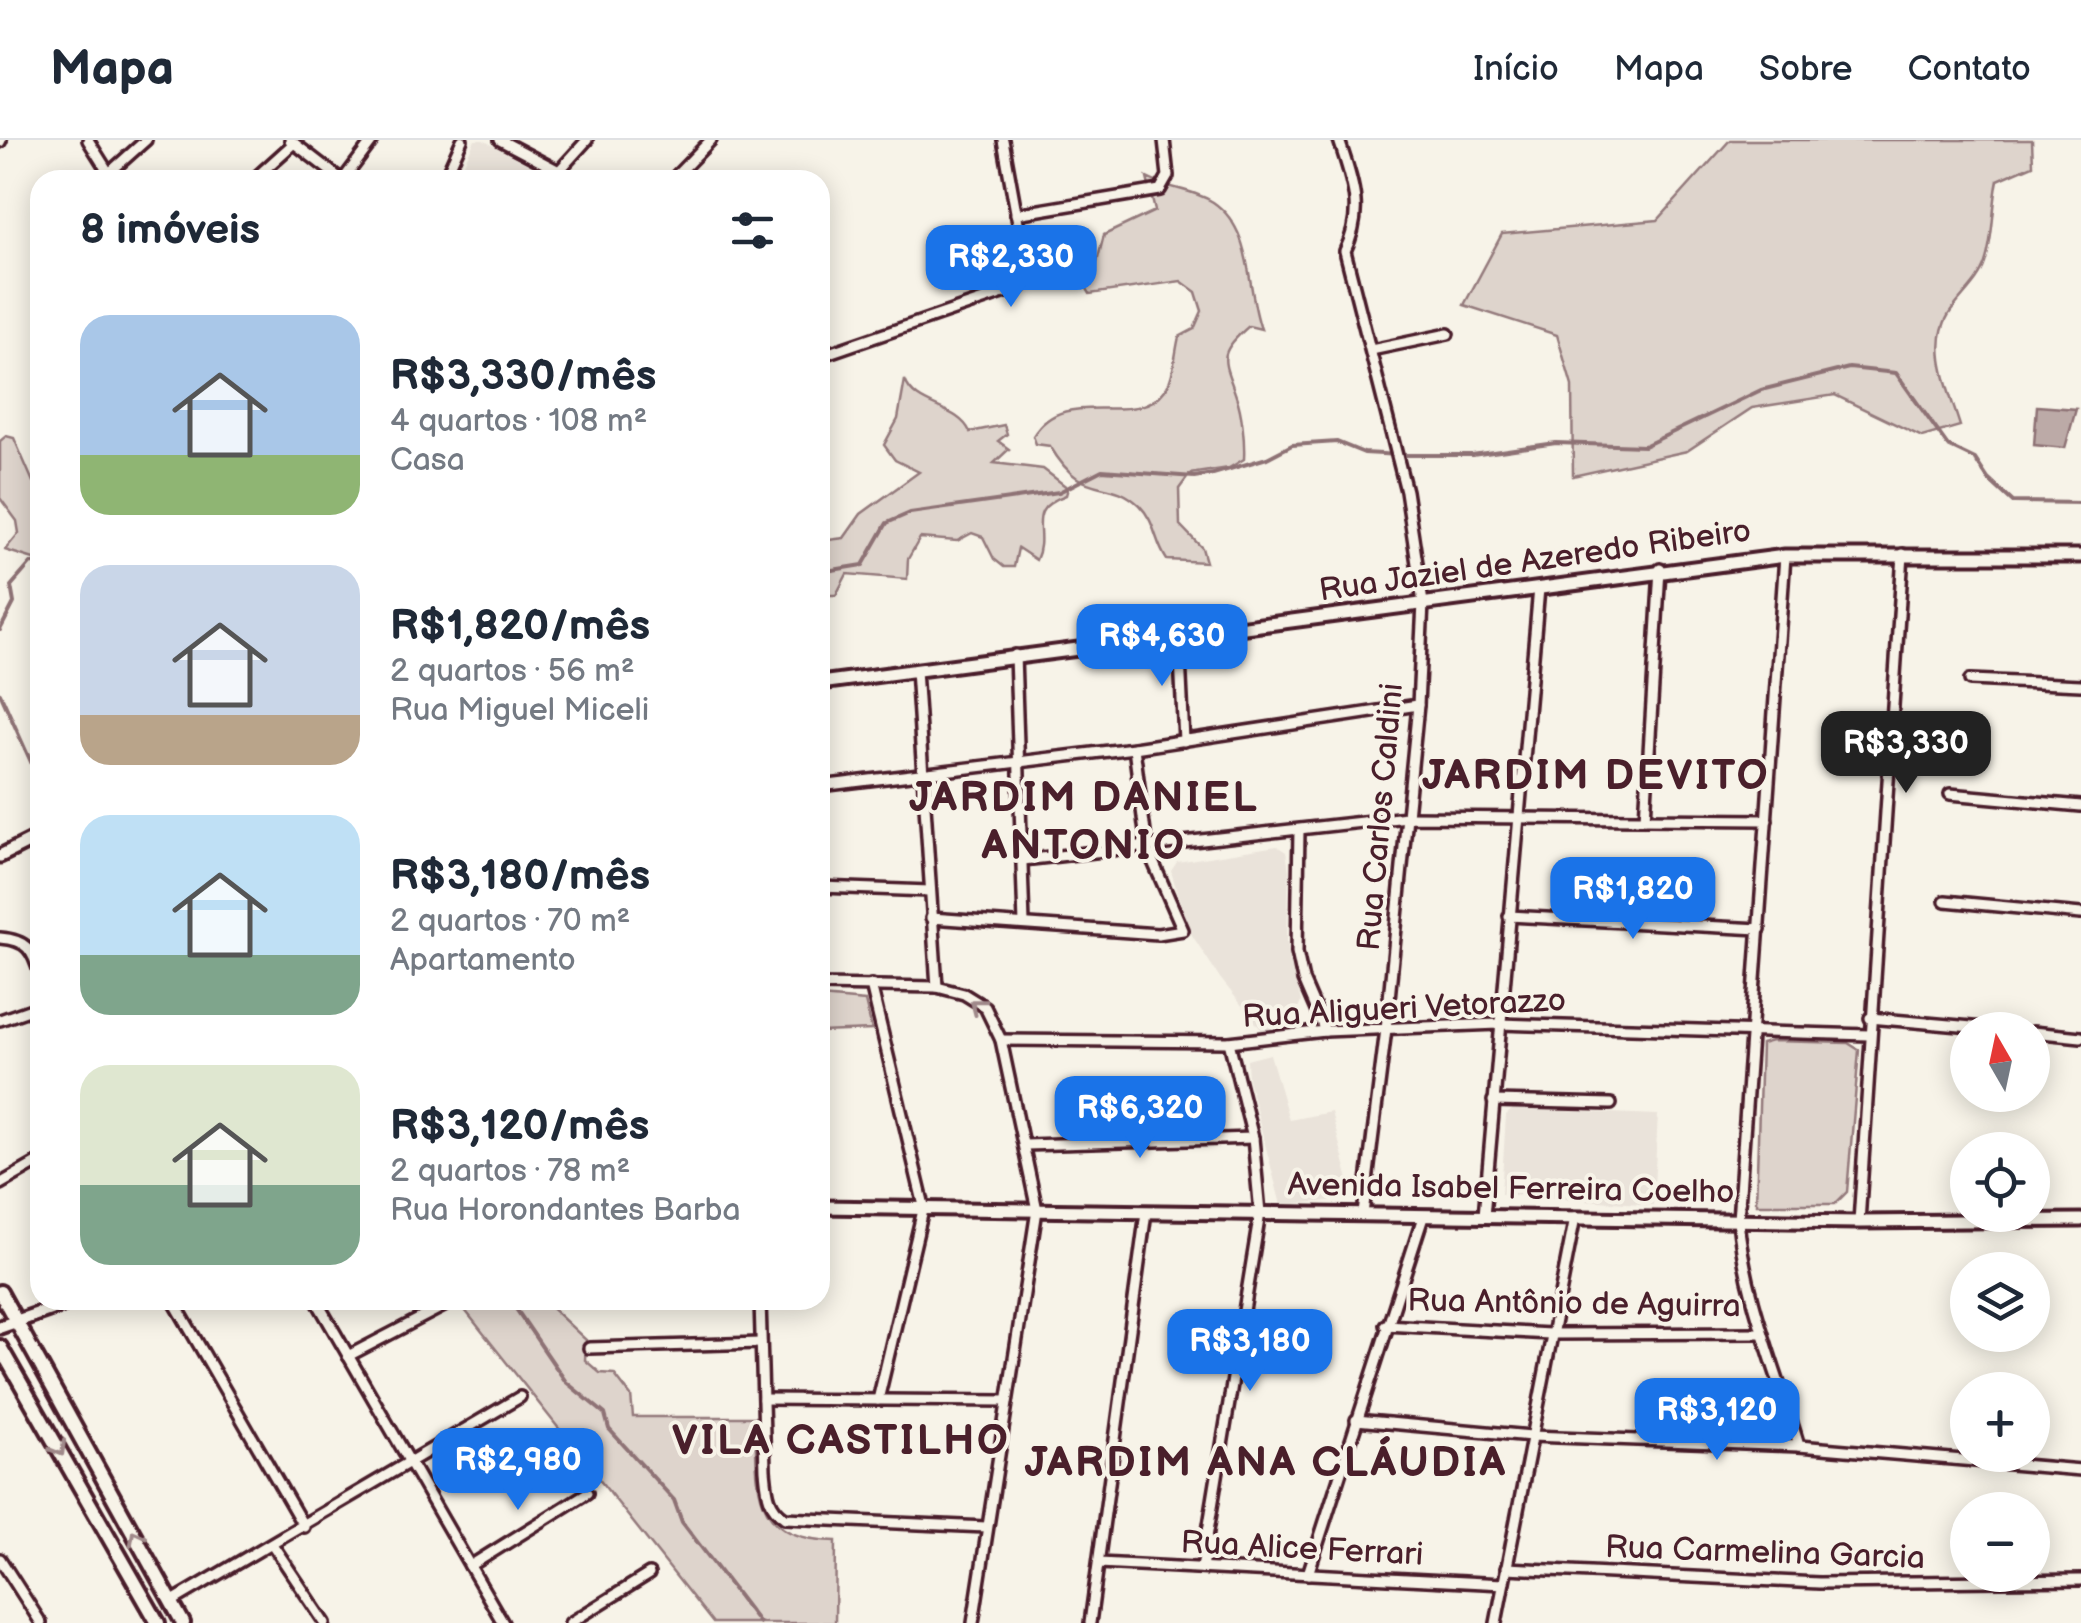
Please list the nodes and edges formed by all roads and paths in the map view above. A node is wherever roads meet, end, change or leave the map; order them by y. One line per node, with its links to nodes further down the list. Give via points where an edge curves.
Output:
1 (88, 140): 12 (street)
2 (146, 140): 13 (street)
3 (374, 140): 16 (street)
4 (462, 140): 17 (street)
5 (500, 140): 18 (street)
6 (587, 140): 19 (street)
7 (711, 140): 20 (street)
8 (1002, 140): 21 (street)
9 (1164, 140): 21 (street, via 1168,176 1160,190)
10 (1339, 140): 23 (street, Rua Carlos Caldini, via 1358,202 1345,251)
11 (292, 142): 14 (street); 15 (street)
12 (107, 170)
13 (118, 170)
14 (263, 170)
15 (330, 170)
16 (351, 170)
17 (448, 170)
18 (554, 170)
19 (560, 170)
20 (682, 170)
21 (1016, 214): 24 (street, via 1028,278 1021,286)
22 (1448, 334): 23 (street)
23 (1371, 350): 30 (street, Rua Carlos Caldini)
24 (830, 353)
25 (1904, 554): 26 (street, Rua Jaziel de Azeredo Ribeiro); 27 (street, Rua Jaziel de Azeredo Ribeiro); 68 (street)
26 (1785, 556): 28 (street, Rua Jaziel de Azeredo Ribeiro); 48 (street)
27 (2081, 556)
28 (1660, 569): 29 (street, Rua Jaziel de Azeredo Ribeiro); 47 (street)
29 (1538, 588): 30 (street, Rua Jaziel de Azeredo Ribeiro); 45 (street)
30 (1424, 603): 31 (street, Rua Jaziel de Azeredo Ribeiro); 37 (street, Rua Carlos Caldini)
31 (1180, 636): 32 (street, Rua Jaziel de Azeredo Ribeiro); 38 (street)
32 (1014, 655): 33 (street, Rua Jaziel de Azeredo Ribeiro); 40 (street)
33 (916, 670): 35 (street, Rua Jaziel de Azeredo Ribeiro); 41 (street)
34 (1970, 680): 36 (street)
35 (830, 682)
36 (2081, 685)
37 (1418, 706): 38 (street); 46 (street, Rua Carlos Caldini)
38 (1184, 740): 39 (street)
39 (1134, 748): 40 (street); 51 (street)
40 (1019, 763): 41 (street); 53 (street)
41 (922, 774): 42 (street); 55 (street)
42 (830, 785)
43 (1950, 794): 44 (street)
44 (2081, 806)
45 (1518, 815): 46 (street); 47 (street); 58 (street)
46 (1407, 817): 49 (street); 72 (street, Rua Carlos Caldini)
47 (1645, 819): 48 (street)
48 (1766, 820): 61 (street)
49 (1299, 830): 51 (street); 73 (street, via 1297,952)
50 (30, 841): 52 (street)
51 (1147, 848): 53 (street); 60 (street, via 1183,930)
52 (0, 856)
53 (1022, 860): 60 (street)
54 (830, 887): 55 (street)
55 (930, 892): 59 (street)
56 (1945, 901): 57 (street)
57 (2081, 914)
58 (1509, 916): 61 (street); 70 (street)
59 (931, 918): 60 (street); 66 (street)
60 (1024, 924)
61 (1760, 929): 74 (street)
62 (0, 938): 63 (street)
63 (30, 948)
64 (830, 984): 65 (street)
65 (871, 985): 66 (street); 86 (street)
66 (936, 986): 78 (street, one-way to 66, via 985,1007)
67 (30, 1010): 69 (street)
68 (1870, 1018): 71 (street); 76 (street)
69 (0, 1020)
70 (1500, 1024): 72 (street, Rua Aligueri Vetorazzo); 74 (street, Rua Aligueri Vetorazzo); 80 (street)
71 (1950, 1025)
72 (1386, 1029): 73 (street, Rua Aligueri Vetorazzo); 91 (street, Rua Carlos Caldini)
73 (1325, 1031): 79 (street, Rua Aligueri Vetorazzo)
74 (1754, 1031): 76 (street, Rua Aligueri Vetorazzo); 95 (street)
75 (2050, 1034): 77 (street)
76 (1868, 1036): 97 (street)
77 (2081, 1037)
78 (1001, 1040): 79 (street, Rua Aligueri Vetorazzo); 83 (street)
79 (1229, 1042): 82 (street)
80 (1493, 1102): 81 (street); 92 (street)
81 (1612, 1104)
82 (1253, 1138): 83 (street); 90 (street)
83 (1026, 1145): 88 (street)
84 (30, 1167): 85 (street)
85 (0, 1184)
86 (924, 1206): 87 (street, Avenida Isabel Ferreira Coelho); 88 (street, Avenida Isabel Ferreira Coelho); 115 (street)
87 (830, 1207)
88 (1037, 1210): 89 (street, Avenida Isabel Ferreira Coelho); 116 (street)
89 (1146, 1212): 90 (street, Avenida Isabel Ferreira Coelho); 127 (street)
90 (1260, 1212): 91 (street, Avenida Isabel Ferreira Coelho); 129 (street)
91 (1364, 1214): 93 (street, Avenida Isabel Ferreira Coelho)
92 (1484, 1216): 93 (street, Avenida Isabel Ferreira Coelho); 94 (street, Avenida Isabel Ferreira Coelho)
93 (1422, 1217): 105 (street)
94 (1575, 1217): 95 (street, Avenida Isabel Ferreira Coelho); 107 (street)
95 (1738, 1220): 97 (street, Avenida Isabel Ferreira Coelho); 108 (street)
96 (2081, 1220): 97 (street, Avenida Isabel Ferreira Coelho)
97 (1859, 1222)
98 (0, 1292): 104 (main road)
99 (45, 1310): 104 (street)
100 (179, 1310): 124 (street)
101 (322, 1310): 112 (street)
102 (436, 1310): 112 (street)
103 (760, 1310): 109 (street)
104 (16, 1319): 106 (street); 135 (main road, one-way to 104)
105 (1386, 1325): 107 (street, Rua Antônio de Aguirra); 117 (street)
106 (0, 1327)
107 (1550, 1334): 108 (street, Rua Antônio de Aguirra); 118 (street)
108 (1762, 1334): 119 (street)
109 (761, 1343): 111 (street); 114 (street)
110 (0, 1347): 137 (main road, one-way to 137)
111 (589, 1348)
112 (348, 1356): 120 (street)
113 (520, 1397): 120 (street)
114 (763, 1399): 115 (street); 123 (street, via 766,1482 774,1510 786,1518)
115 (878, 1400): 116 (street)
116 (1006, 1401): 123 (street)
117 (1356, 1420): 118 (street); 132 (street)
118 (1531, 1436): 119 (street); 130 (street)
119 (1799, 1446): 121 (street)
120 (408, 1465): 124 (street); 128 (street)
121 (2081, 1470)
122 (587, 1492): 128 (street)
123 (986, 1526): 142 (street)
124 (304, 1527): 125 (street)
125 (272, 1544): 135 (street); 139 (street)
126 (0, 1559): 136 (street)
127 (1099, 1563): 129 (street, Rua Alice Ferrari); 143 (street)
128 (470, 1566): 140 (street)
129 (1202, 1568): 132 (street, Rua Alice Ferrari)
130 (1506, 1568): 133 (street, Rua Carmelina Garcia, via 1819,1583); 134 (street)
131 (649, 1574): 141 (street)
132 (1308, 1574): 134 (street, Rua Alice Ferrari)
133 (2081, 1580)
134 (1503, 1584): 144 (street)
135 (171, 1602): 138 (main road)
136 (41, 1623)
137 (158, 1623)
138 (183, 1623)
139 (325, 1623)
140 (503, 1623)
141 (570, 1623)
142 (973, 1623)
143 (1090, 1623)
144 (1496, 1623)

